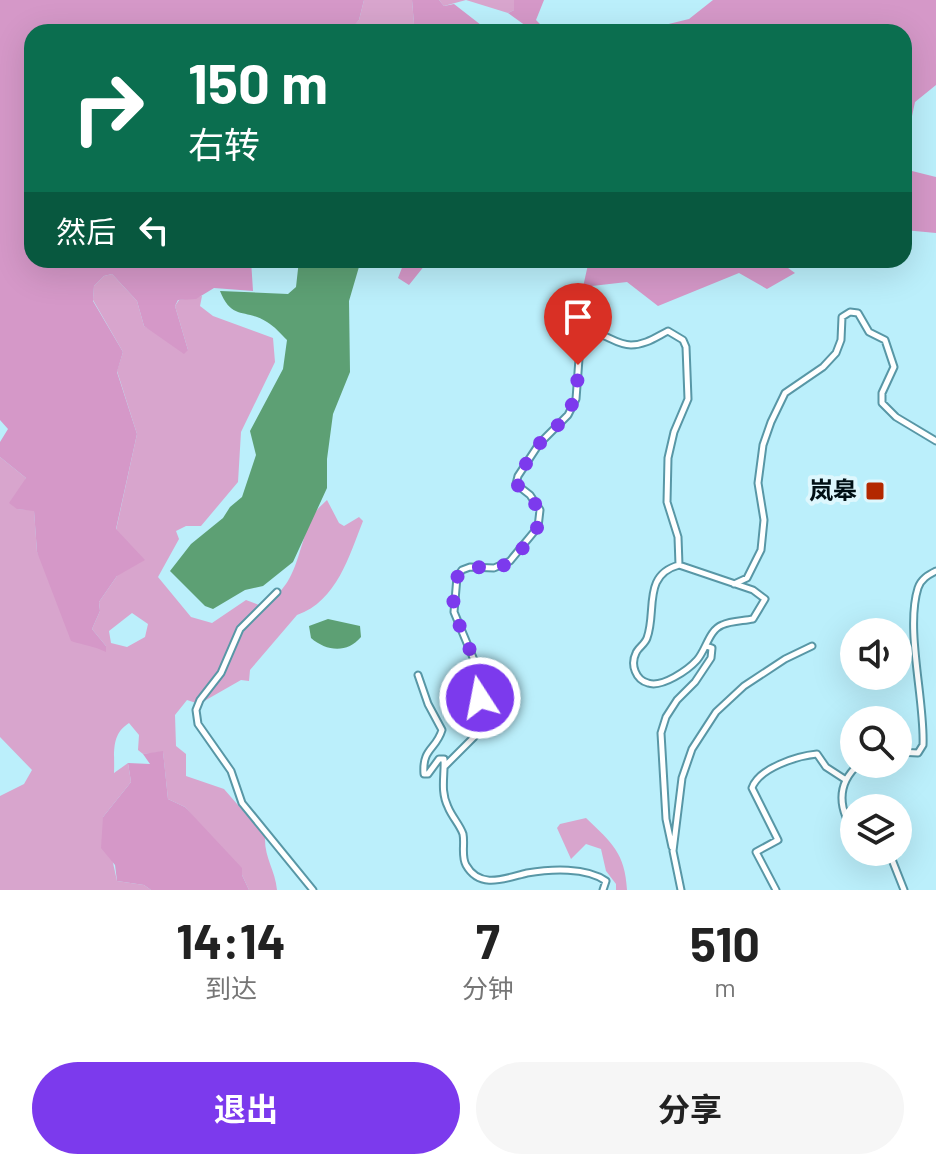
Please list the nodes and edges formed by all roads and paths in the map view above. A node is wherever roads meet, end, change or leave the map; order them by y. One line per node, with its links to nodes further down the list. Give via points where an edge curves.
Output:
1 (936, 441): 4 (street, via 888,411 882,393 894,367 887,344 866,329 858,313 842,317 836,353 785,393 771,422 758,483 764,520 761,550 747,578)
2 (679, 565): 4 (street); 6 (street, via 665,568 658,579 634,671 644,682 663,683 695,662); 10 (street, via 678,537 667,502 668,458 688,399 686,347 668,331 630,345 598,332 581,332 576,399 539,444 516,484 540,510 538,527 510,561 494,568 470,567 457,577 454,612 474,660 482,715 474,737)
3 (936, 571): 9 (street, via 921,583 915,615 923,742 918,753)
4 (734, 584): 6 (street, via 765,599 753,619 722,625)
5 (277, 592): 15 (street, via 240,629 221,673 196,710 198,724 231,771 242,803)
6 (706, 646): 13 (street, via 712,648 711,658 677,700 661,733)
7 (812, 646): 13 (street, via 744,686 716,712 692,749 682,778)
8 (418, 675): 10 (street, via 442,730 423,761 424,774 439,759)
9 (912, 753)
10 (445, 766): 16 (street, via 447,805 462,831 464,862 474,875 492,881 565,870 599,876 606,881)
11 (846, 780): 12 (street); 18 (street, via 817,754 786,760 754,780 752,788 778,840 756,852)
12 (844, 794)
13 (673, 851): 17 (street)
14 (896, 866): 19 (street)
15 (313, 890)
16 (603, 890)
17 (681, 890)
18 (776, 890)
19 (904, 890)

